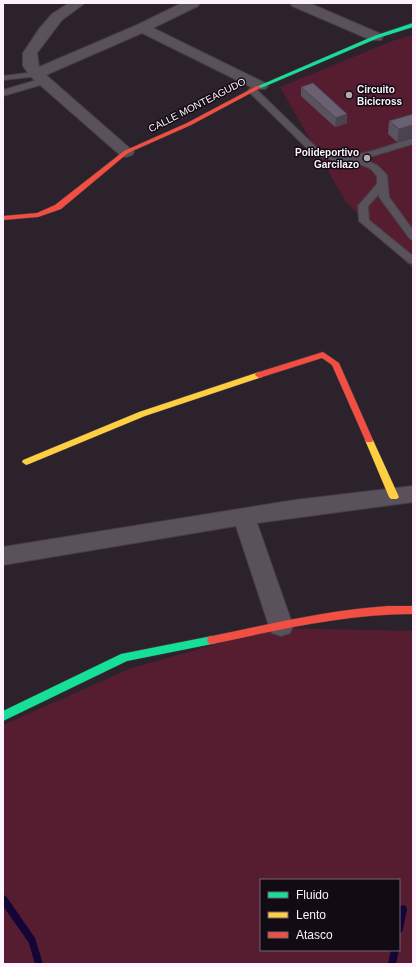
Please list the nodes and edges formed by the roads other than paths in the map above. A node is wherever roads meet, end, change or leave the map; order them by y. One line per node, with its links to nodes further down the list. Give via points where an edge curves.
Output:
1 (78, 3): 8 (street, via 57,17 30,53 31,66)
2 (193, 3): 5 (street)
3 (308, 5): 6 (street)
4 (413, 25): 6 (street, CALLE MONTEAGUDO)
5 (142, 28): 8 (street); 9 (street)
6 (376, 37): 9 (street, CALLE MONTEAGUDO)
7 (3, 78): 8 (lane, via 17,75)
8 (40, 78): 10 (lane); 12 (street)
9 (256, 88): 12 (street, CALLE MONTEAGUDO, via 189,124); 13 (lane, via 317,153 329,158)
10 (3, 93)
11 (413, 141): 13 (lane)
12 (126, 152): 15 (street, CALLE MONTEAGUDO, via 58,207 38,215)
13 (351, 159): 14 (lane, via 367,161 375,167 382,175)
14 (382, 184): 16 (lane, via 384,197); 17 (lane, via 363,206 364,221)
15 (3, 218)
16 (413, 237)
17 (413, 261)
18 (26, 462): 19 (street, via 142,414 323,355 335,363)
19 (403, 495): 20 (street)
20 (244, 517): 21 (street); 23 (street)
21 (3, 556)
22 (413, 610): 23 (street, via 389,609 343,614)
23 (281, 626): 24 (street, via 125,657)
24 (3, 716)

